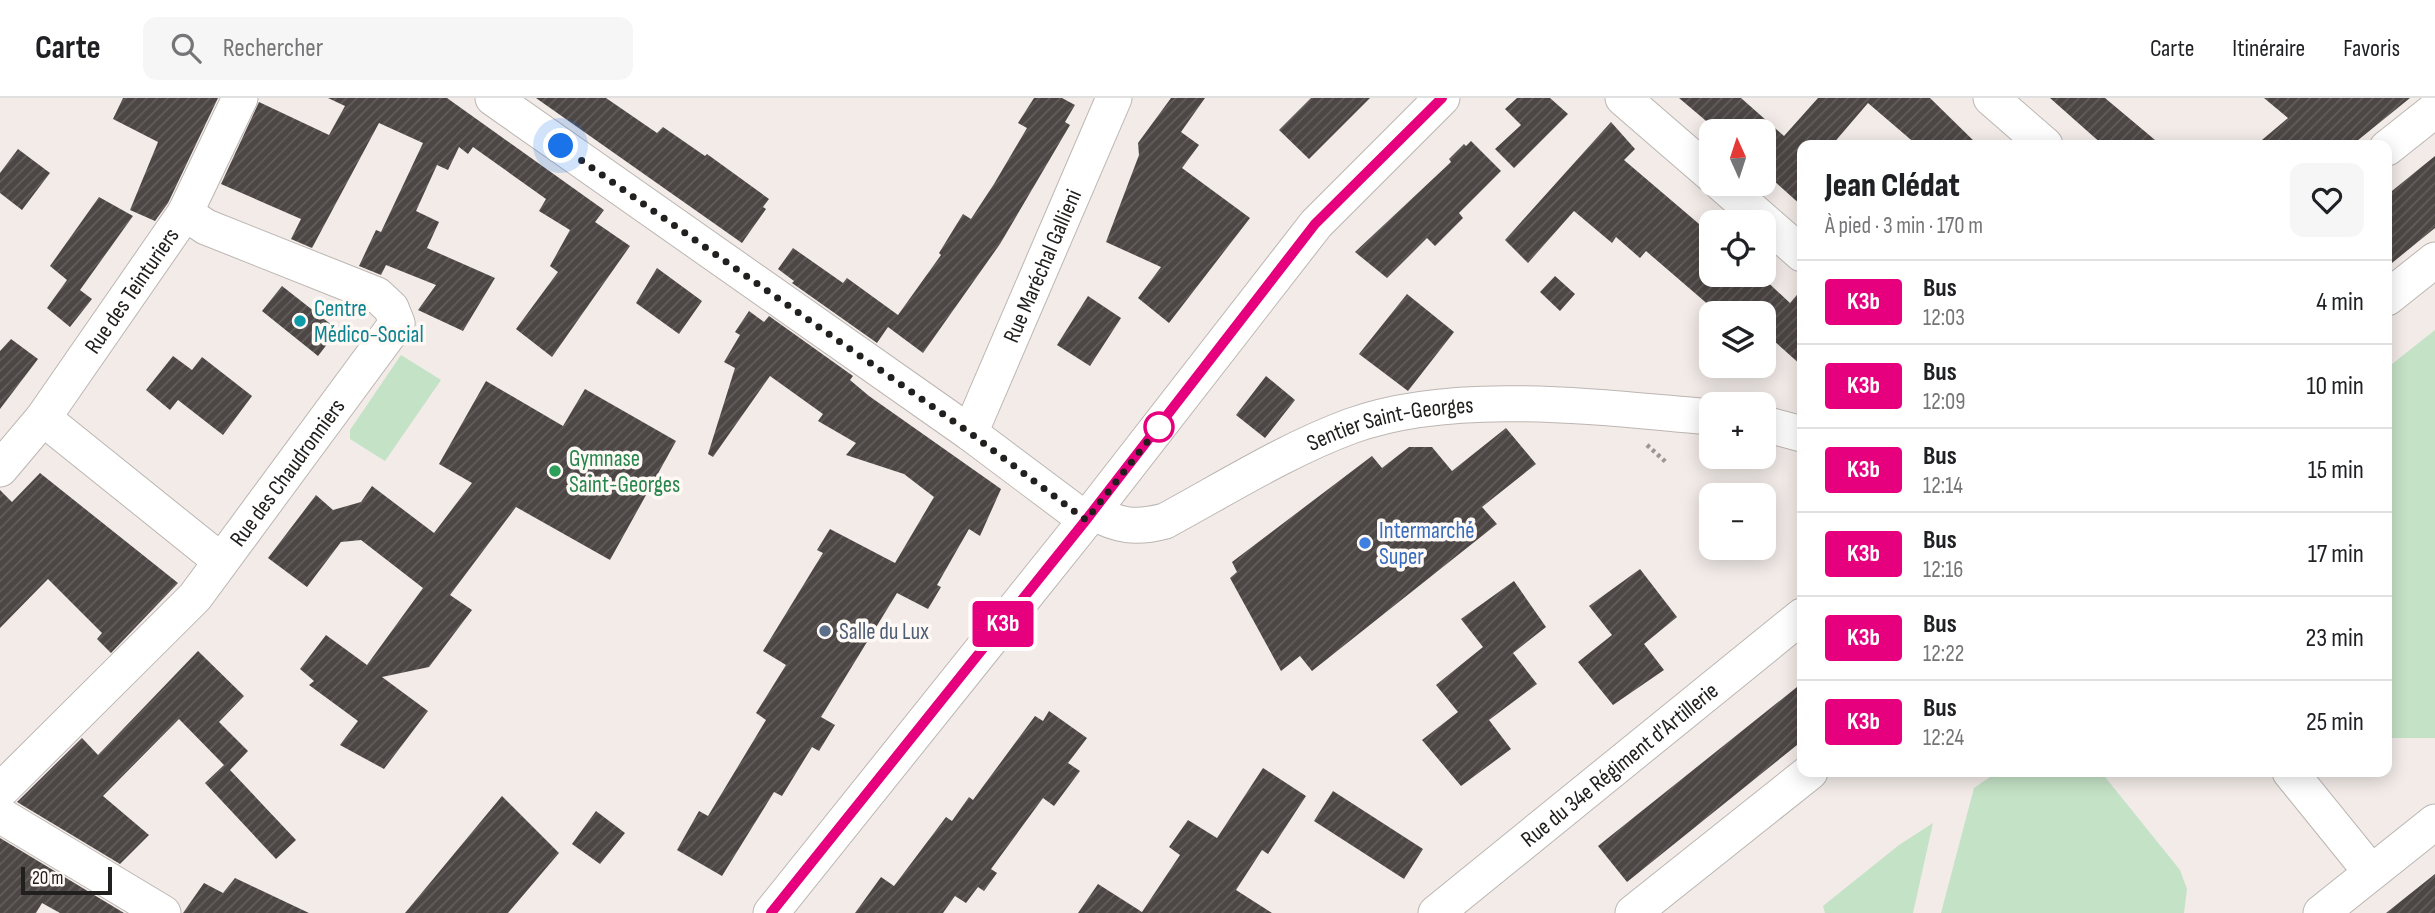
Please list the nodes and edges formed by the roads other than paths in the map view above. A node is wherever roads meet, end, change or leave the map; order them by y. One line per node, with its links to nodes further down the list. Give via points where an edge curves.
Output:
1 (240, 98): 12 (street, Rue des Teinturiers)
2 (493, 98): 19 (street, Sentier Saint-Georges)
3 (1114, 98): 19 (street, Rue Maréchal Gallieni)
4 (1442, 98): 22 (street, via 1315,224)
5 (1623, 98): 10 (street)
6 (1991, 98): 8 (street)
7 (2435, 110): 9 (street)
8 (2039, 140)
9 (2392, 144)
10 (1699, 164)
11 (1736, 196): 13 (street)
12 (185, 213): 17 (street, Rue des Teinturiers); 23 (street, Rue des Chaudronniers, via 206,227 377,295 406,328)
13 (1797, 250)
14 (2435, 260): 15 (street)
15 (2392, 294)
16 (1699, 416): 22 (street, Sentier Saint-Georges, via 1521,405 1406,412 1310,443 1165,521 1140,528)
17 (43, 418): 21 (street, Rue des Teinturiers); 23 (street)
18 (1776, 427): 20 (street)
19 (970, 433): 22 (street, Sentier Saint-Georges)
20 (1797, 433)
21 (0, 470)
22 (1089, 516): 32 (street)
23 (221, 561): 27 (street, Rue des Chaudronniers, via 195,597)
24 (1797, 620): 33 (street, Rue du 34e Régiment d'Artillerie)
25 (1804, 777): 34 (street)
26 (2294, 777): 30 (street)
27 (0, 791)
28 (0, 815): 31 (street)
29 (2435, 822): 30 (street)
30 (2371, 872): 35 (street)
31 (163, 913)
32 (771, 913)
33 (1436, 913)
34 (1633, 913)
35 (2321, 913)

